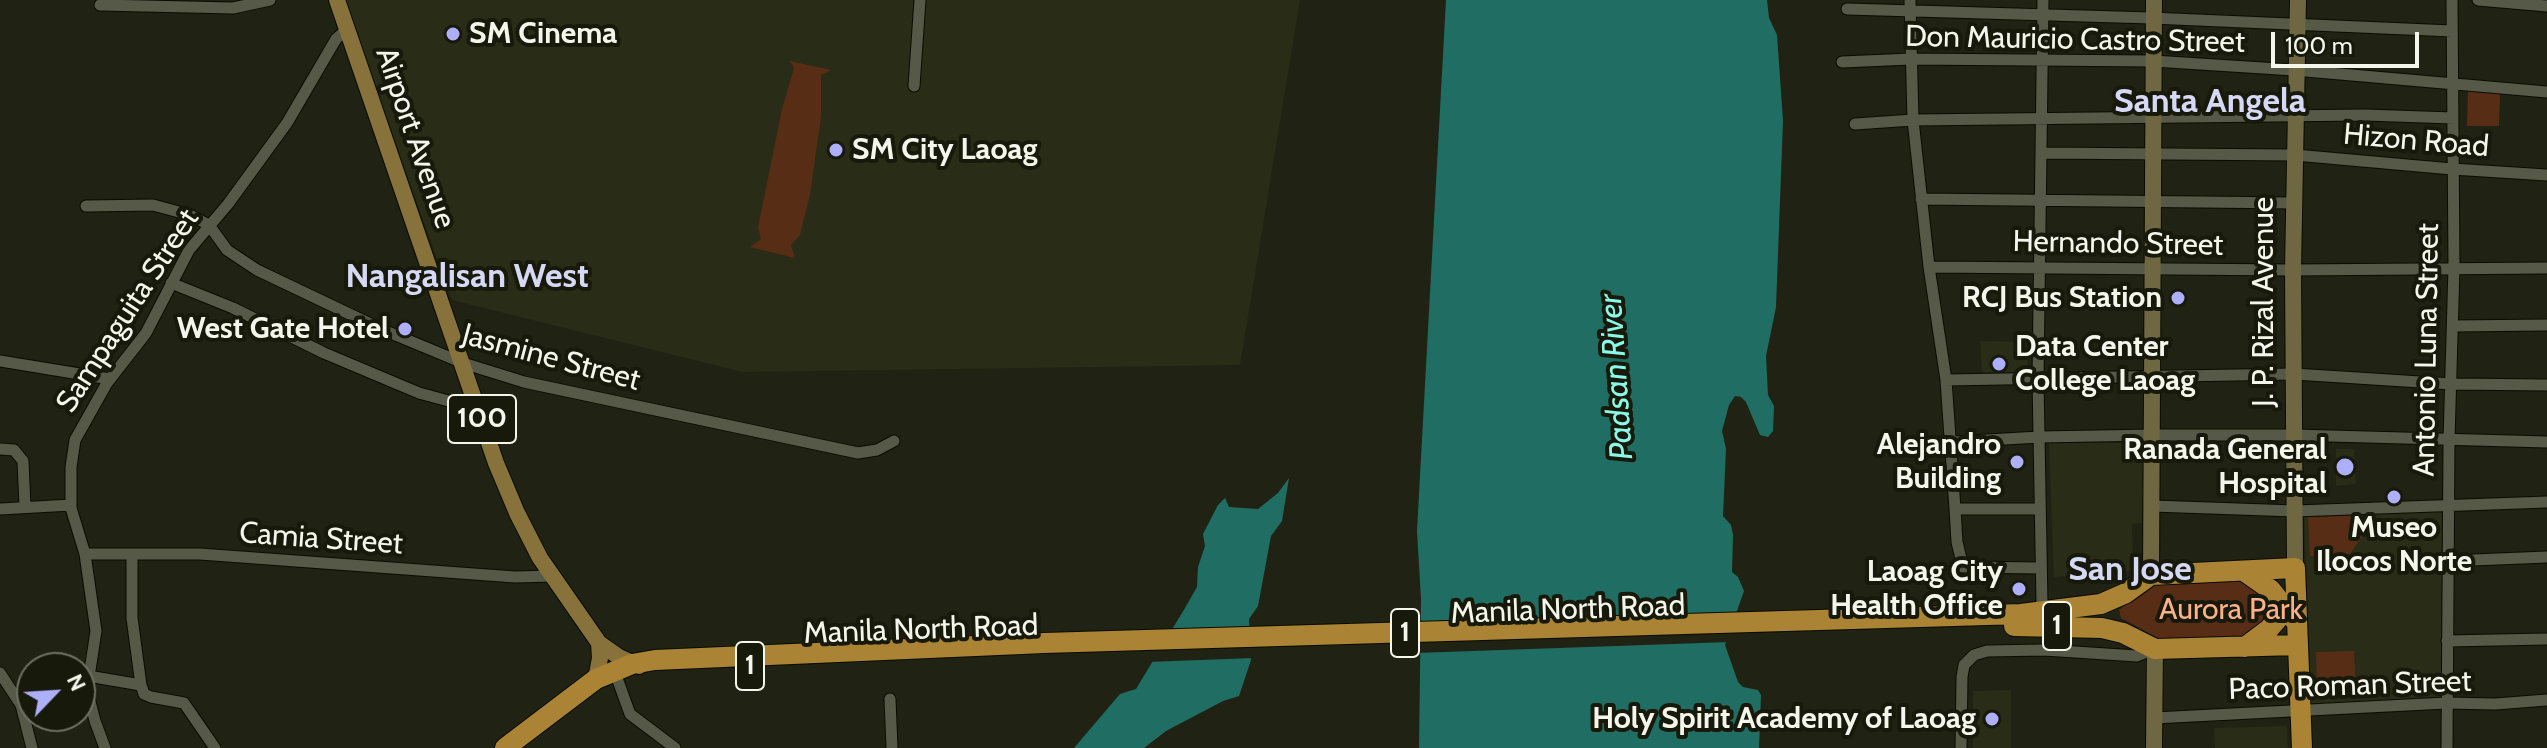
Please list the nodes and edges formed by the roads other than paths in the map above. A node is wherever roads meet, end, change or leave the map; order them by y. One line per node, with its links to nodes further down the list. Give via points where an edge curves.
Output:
1 (270, 0): 9 (street, via 233,8)
2 (337, 0): 16 (main road, Airport Avenue / 100)
3 (920, 0): 24 (street)
4 (2043, 0): 13 (street)
5 (2154, 0): 14 (main road)
6 (2298, 0): 15 (main road, J. P. Rizal Avenue)
7 (2452, 0): 17 (street, Antonio Luna Street)
8 (2478, 0): 11 (street)
9 (100, 5)
10 (1910, 6): 12 (street); 13 (street); 18 (street)
11 (2547, 6)
12 (1847, 9)
13 (2042, 15): 14 (street); 19 (street)
14 (2154, 18): 15 (street); 20 (main road)
15 (2298, 24): 17 (street); 22 (main road, J. P. Rizal Avenue)
16 (347, 29): 42 (street, Sampaguita Street, via 287,123); 53 (main road, Airport Avenue / 100)
17 (2452, 31): 23 (street, Antonio Luna Street)
18 (1911, 59): 19 (street, Don Mauricio Castro Street); 21 (street, Don Mauricio Castro Street); 30 (street)
19 (2042, 60): 20 (street, Don Mauricio Castro Street); 28 (street)
20 (2153, 61): 22 (street, Don Mauricio Castro Street); 29 (main road)
21 (1842, 62)
22 (2297, 70): 23 (street, Don Mauricio Castro Street); 26 (main road, J. P. Rizal Avenue)
23 (2454, 83): 25 (street, Don Mauricio Castro Street); 27 (street, Antonio Luna Street)
24 (914, 86)
25 (2547, 92)
26 (2295, 116): 27 (street); 29 (street); 34 (main road, J. P. Rizal Avenue)
27 (2453, 118): 35 (street, Antonio Luna Street)
28 (2041, 119): 29 (street); 30 (street); 32 (street)
29 (2152, 119): 33 (main road)
30 (1913, 120): 31 (street); 37 (street)
31 (1855, 124)
32 (2041, 153): 33 (street, Hizon Road); 38 (street)
33 (2153, 155): 34 (street, Hizon Road); 39 (main road)
34 (2295, 155): 35 (street, Hizon Road); 40 (main road, J. P. Rizal Avenue)
35 (2452, 169): 36 (street, Hizon Road); 44 (street, Antonio Luna Street)
36 (2547, 175)
37 (1921, 199): 38 (street); 43 (street)
38 (2040, 199): 39 (street); 46 (street)
39 (2152, 201): 40 (street); 47 (main road)
40 (2294, 203): 48 (main road, J. P. Rizal Avenue)
41 (86, 206): 42 (street, Jasmine Street, via 153,205)
42 (209, 225): 49 (street, Sampaguita Street); 53 (street, Jasmine Street, via 227,250 257,270)
43 (1929, 267): 46 (street, Hernando Street); 58 (street)
44 (2454, 267): 45 (street, Hernando Street); 48 (street, Hernando Street); 51 (street, Antonio Luna Street)
45 (2547, 268)
46 (2039, 269): 47 (street, Hernando Street); 57 (street)
47 (2153, 269): 48 (street, Hernando Street); 55 (main road)
48 (2293, 270): 54 (main road, J. P. Rizal Avenue)
49 (171, 283): 56 (street, Sampaguita Street, via 146,333); 61 (street, via 419,393)
50 (2547, 325): 51 (street)
51 (2453, 326): 59 (street, Antonio Luna Street)
52 (0, 361): 56 (street)
53 (463, 363): 61 (main road, Airport Avenue / 100); 66 (street, Jasmine Street, via 524,382 858,453)
54 (2294, 374): 55 (street); 59 (street); 63 (main road, J. P. Rizal Avenue)
55 (2154, 377): 57 (street); 62 (main road)
56 (110, 379): 72 (street, Sampaguita Street, via 75,440)
57 (2038, 379): 58 (street); 64 (street)
58 (1946, 380): 67 (street)
59 (2452, 384): 60 (street); 65 (street, Antonio Luna Street)
60 (2547, 385)
61 (478, 409): 88 (main road, Airport Avenue / 100, via 517,513)
62 (2153, 435): 63 (street); 64 (street); 73 (main road)
63 (2295, 435): 65 (street); 79 (main road, J. P. Rizal Avenue)
64 (2039, 437): 67 (street); 78 (street)
65 (2449, 440): 68 (street); 74 (street, Antonio Luna Street)
66 (894, 441)
67 (1952, 442): 69 (street); 77 (street)
68 (2547, 442)
69 (1919, 444)
70 (0, 449): 75 (street, via 14,450 23,461)
71 (2547, 502): 74 (street)
72 (71, 505): 75 (street); 80 (street, Sampaguita Street)
73 (2152, 506): 79 (street); 87 (main road)
74 (2448, 506): 79 (street); 83 (street, Antonio Luna Street)
75 (25, 507): 76 (street)
76 (0, 509)
77 (1955, 509): 78 (street); 84 (street, via 1963,567)
78 (2040, 509): 84 (street)
79 (2295, 511): 85 (main road, J. P. Rizal Avenue)
80 (85, 554): 81 (street, Camia Street); 101 (street, Sampaguita Street, via 96,631)
81 (132, 554): 88 (street, Camia Street); 105 (street, via 132,618)
82 (2547, 557): 83 (street)
83 (2448, 561): 95 (street, Antonio Luna Street)
84 (2041, 568): 90 (street)
85 (2295, 568): 86 (highway); 91 (highway, J. P. Rizal Avenue)
86 (2244, 571): 87 (highway); 91 (highway)
87 (2151, 575): 92 (highway, Manila North Road / 1, via 2126,593 2088,608)
88 (554, 576): 89 (main road, Airport Avenue / 100)
89 (572, 601): 96 (main road, Airport Avenue / 100); 96 (main road, Airport Avenue / 100)
90 (2042, 604)
91 (2293, 610): 97 (highway, J. P. Rizal Avenue); 98 (highway)
92 (1954, 622): 99 (highway, Manila North Road / 1, via 2094,627 2123,633); 103 (highway, Manila North Road / 1, via 856,656)
93 (2043, 629): 100 (street)
94 (2547, 639): 95 (street)
95 (2447, 641): 108 (street, Antonio Luna Street)
96 (603, 642): 103 (main road, Airport Avenue / 100); 103 (main road, via 600,658); 103 (main road, Airport Avenue / 100, via 630,653)
97 (2297, 645): 98 (highway, Manila North Road / 1); 109 (highway, J. P. Rizal Avenue)
98 (2245, 647): 99 (highway, Manila North Road / 1)
99 (2155, 649): 100 (street, via 2137,656); 110 (main road)
100 (2044, 650): 118 (street, via 1987,651 1966,662)
101 (94, 652)
102 (0, 673): 112 (street, via 21,705)
103 (617, 675): 115 (highway); 116 (street, via 630,714)
104 (96, 677): 105 (street)
105 (141, 685): 114 (street, via 151,697 184,703)
106 (890, 699): 117 (street)
107 (2547, 700): 108 (street, Paco Roman Street)
108 (2446, 703): 109 (street, Paco Roman Street); 121 (street, Antonio Luna Street)
109 (2300, 711): 110 (street, Paco Roman Street); 120 (highway, J. P. Rizal Avenue)
110 (2154, 718): 119 (main road)
111 (96, 723): 113 (street, Sampaguita Street)
112 (32, 748)
113 (105, 748)
114 (215, 748)
115 (505, 748)
116 (675, 748)
117 (892, 748)
118 (1961, 748)
119 (2154, 748)
120 (2302, 748)
121 (2447, 748)

